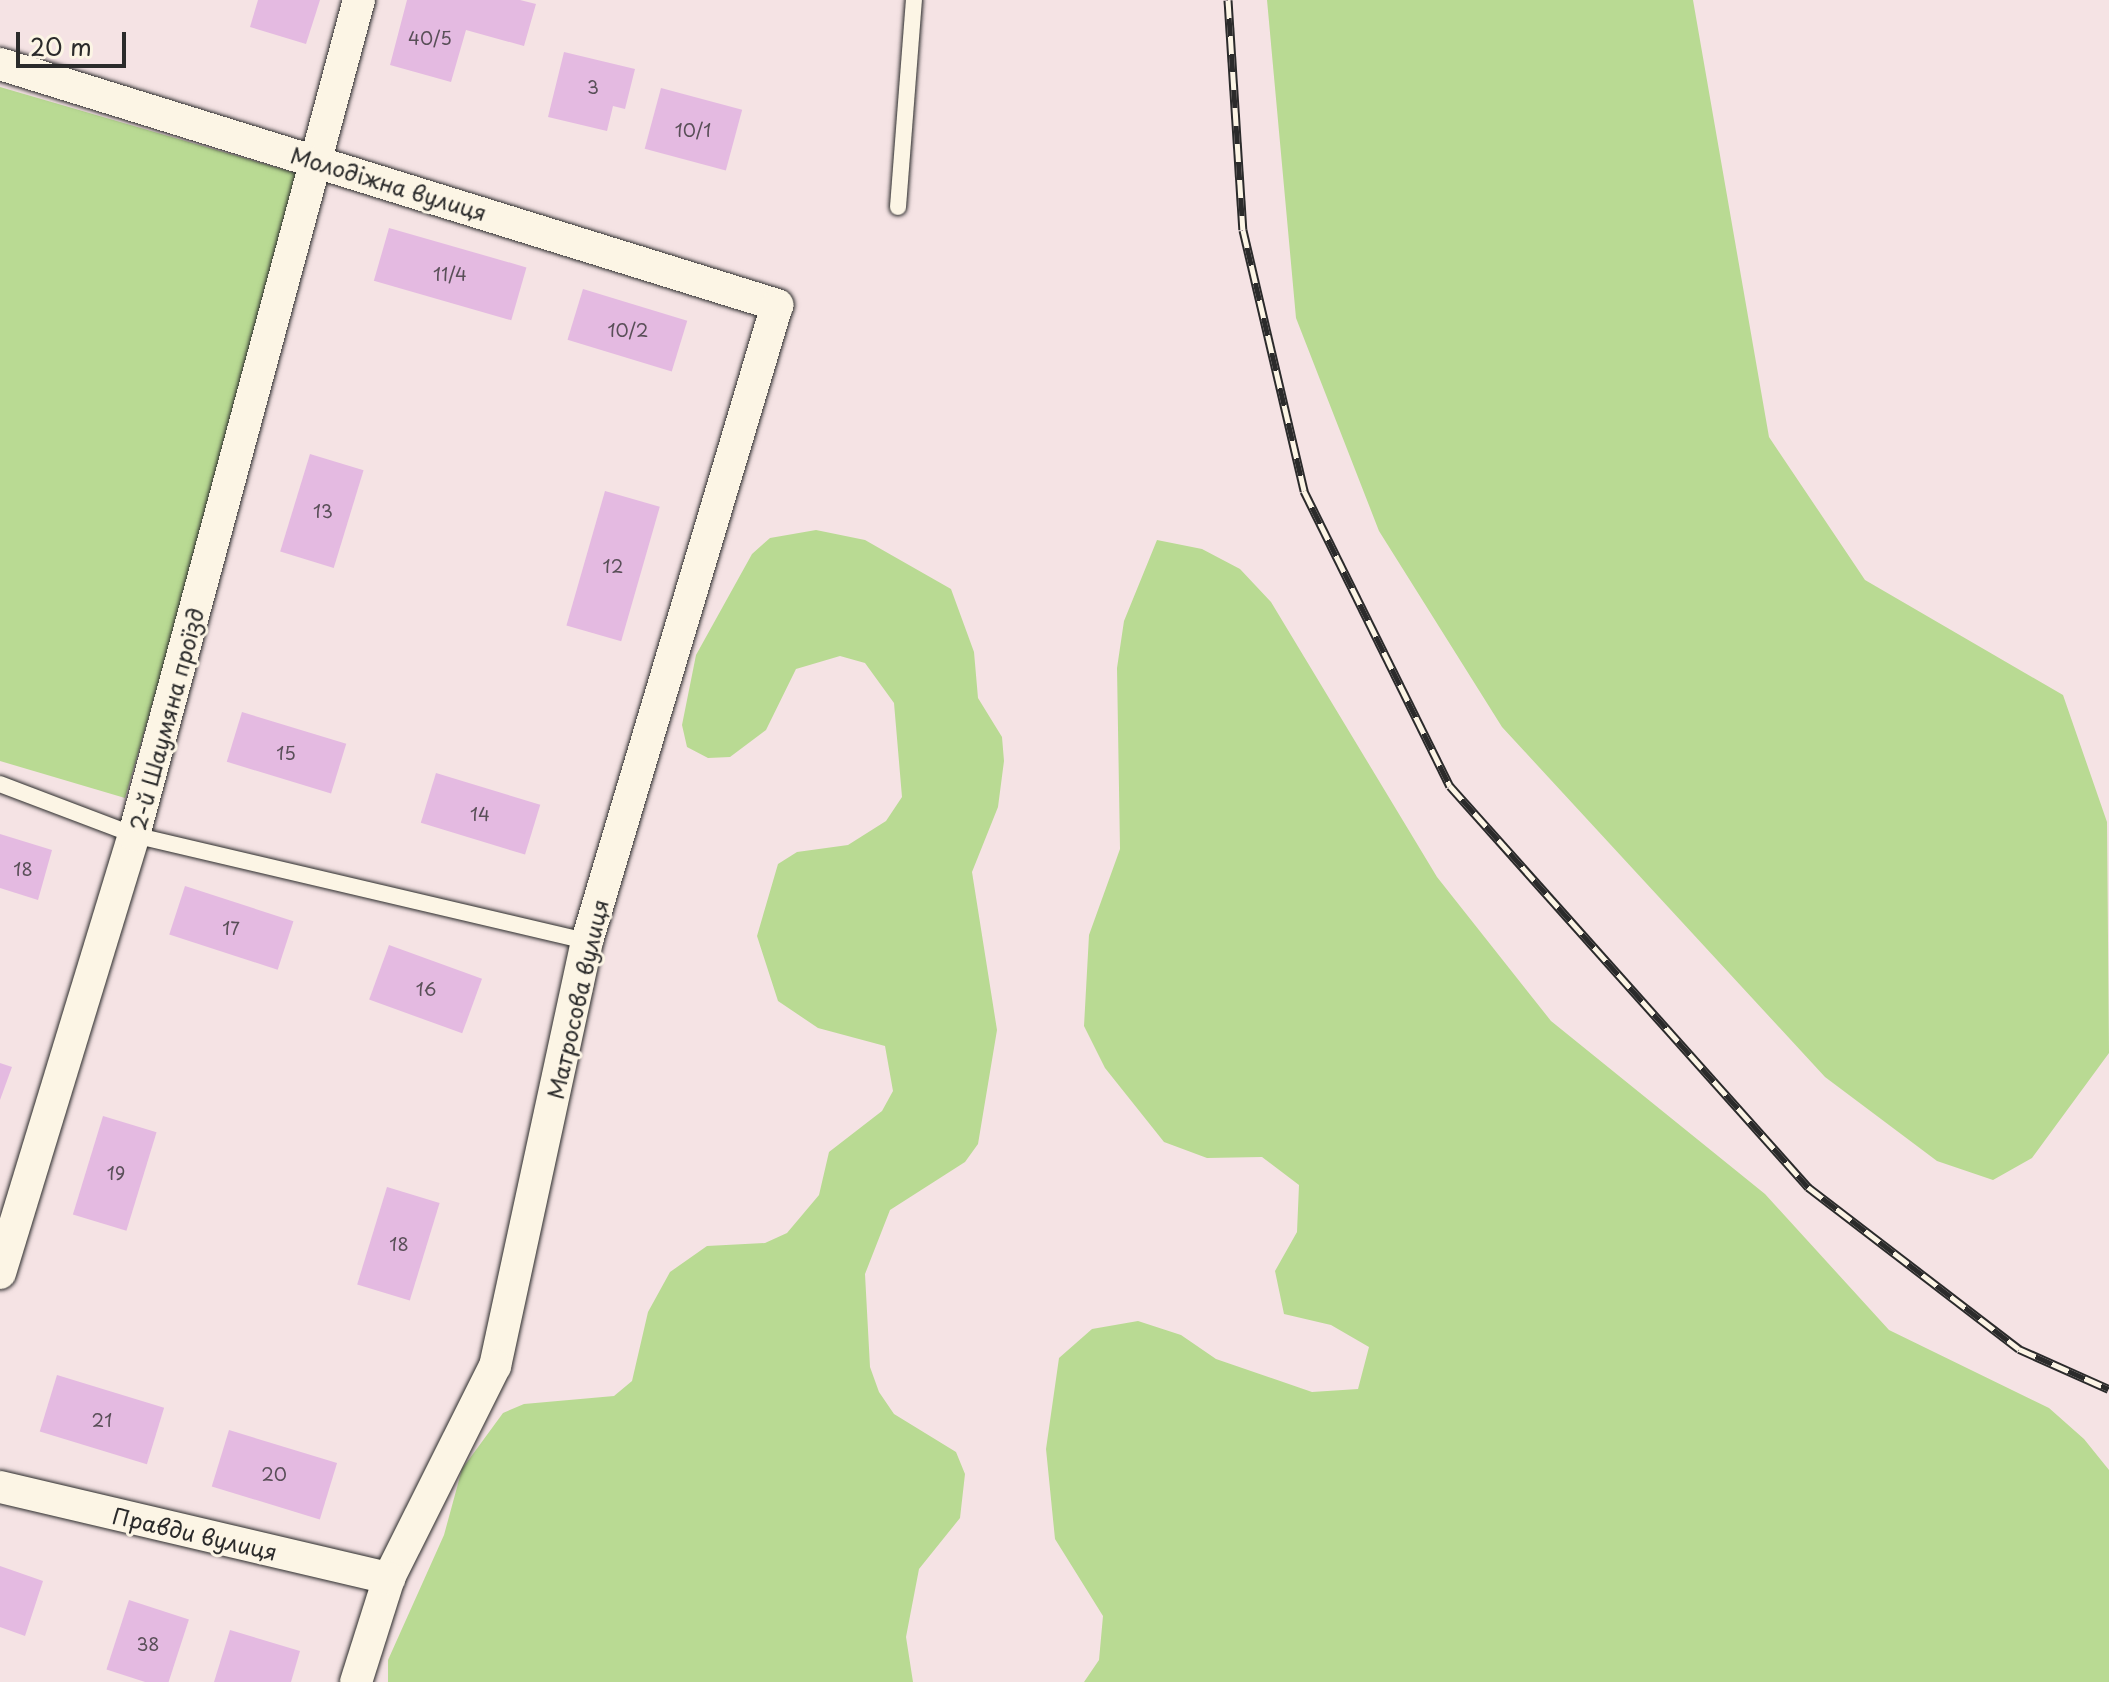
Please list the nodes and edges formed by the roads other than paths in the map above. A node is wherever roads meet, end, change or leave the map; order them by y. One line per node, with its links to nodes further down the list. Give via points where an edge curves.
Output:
1 (359, 0): 4 (street, 2-й Шаумяна проїзд)
2 (914, 0): 5 (lane)
3 (0, 64): 4 (street, Молодіжна вулиця)
4 (320, 161): 6 (street, Молодіжна вулиця); 8 (street, 2-й Шаумяна проїзд)
5 (898, 207)
6 (777, 305): 9 (street, Матросова вулиця)
7 (0, 784): 8 (lane)
8 (134, 835): 9 (lane); 10 (street, 2-й Шаумяна проїзд)
9 (587, 941): 12 (street, Матросова вулиця, via 495,1366)
10 (0, 1273)
11 (0, 1487): 12 (street, Правди вулиця)
12 (389, 1578): 13 (street, Матросова вулиця)
13 (356, 1682)

